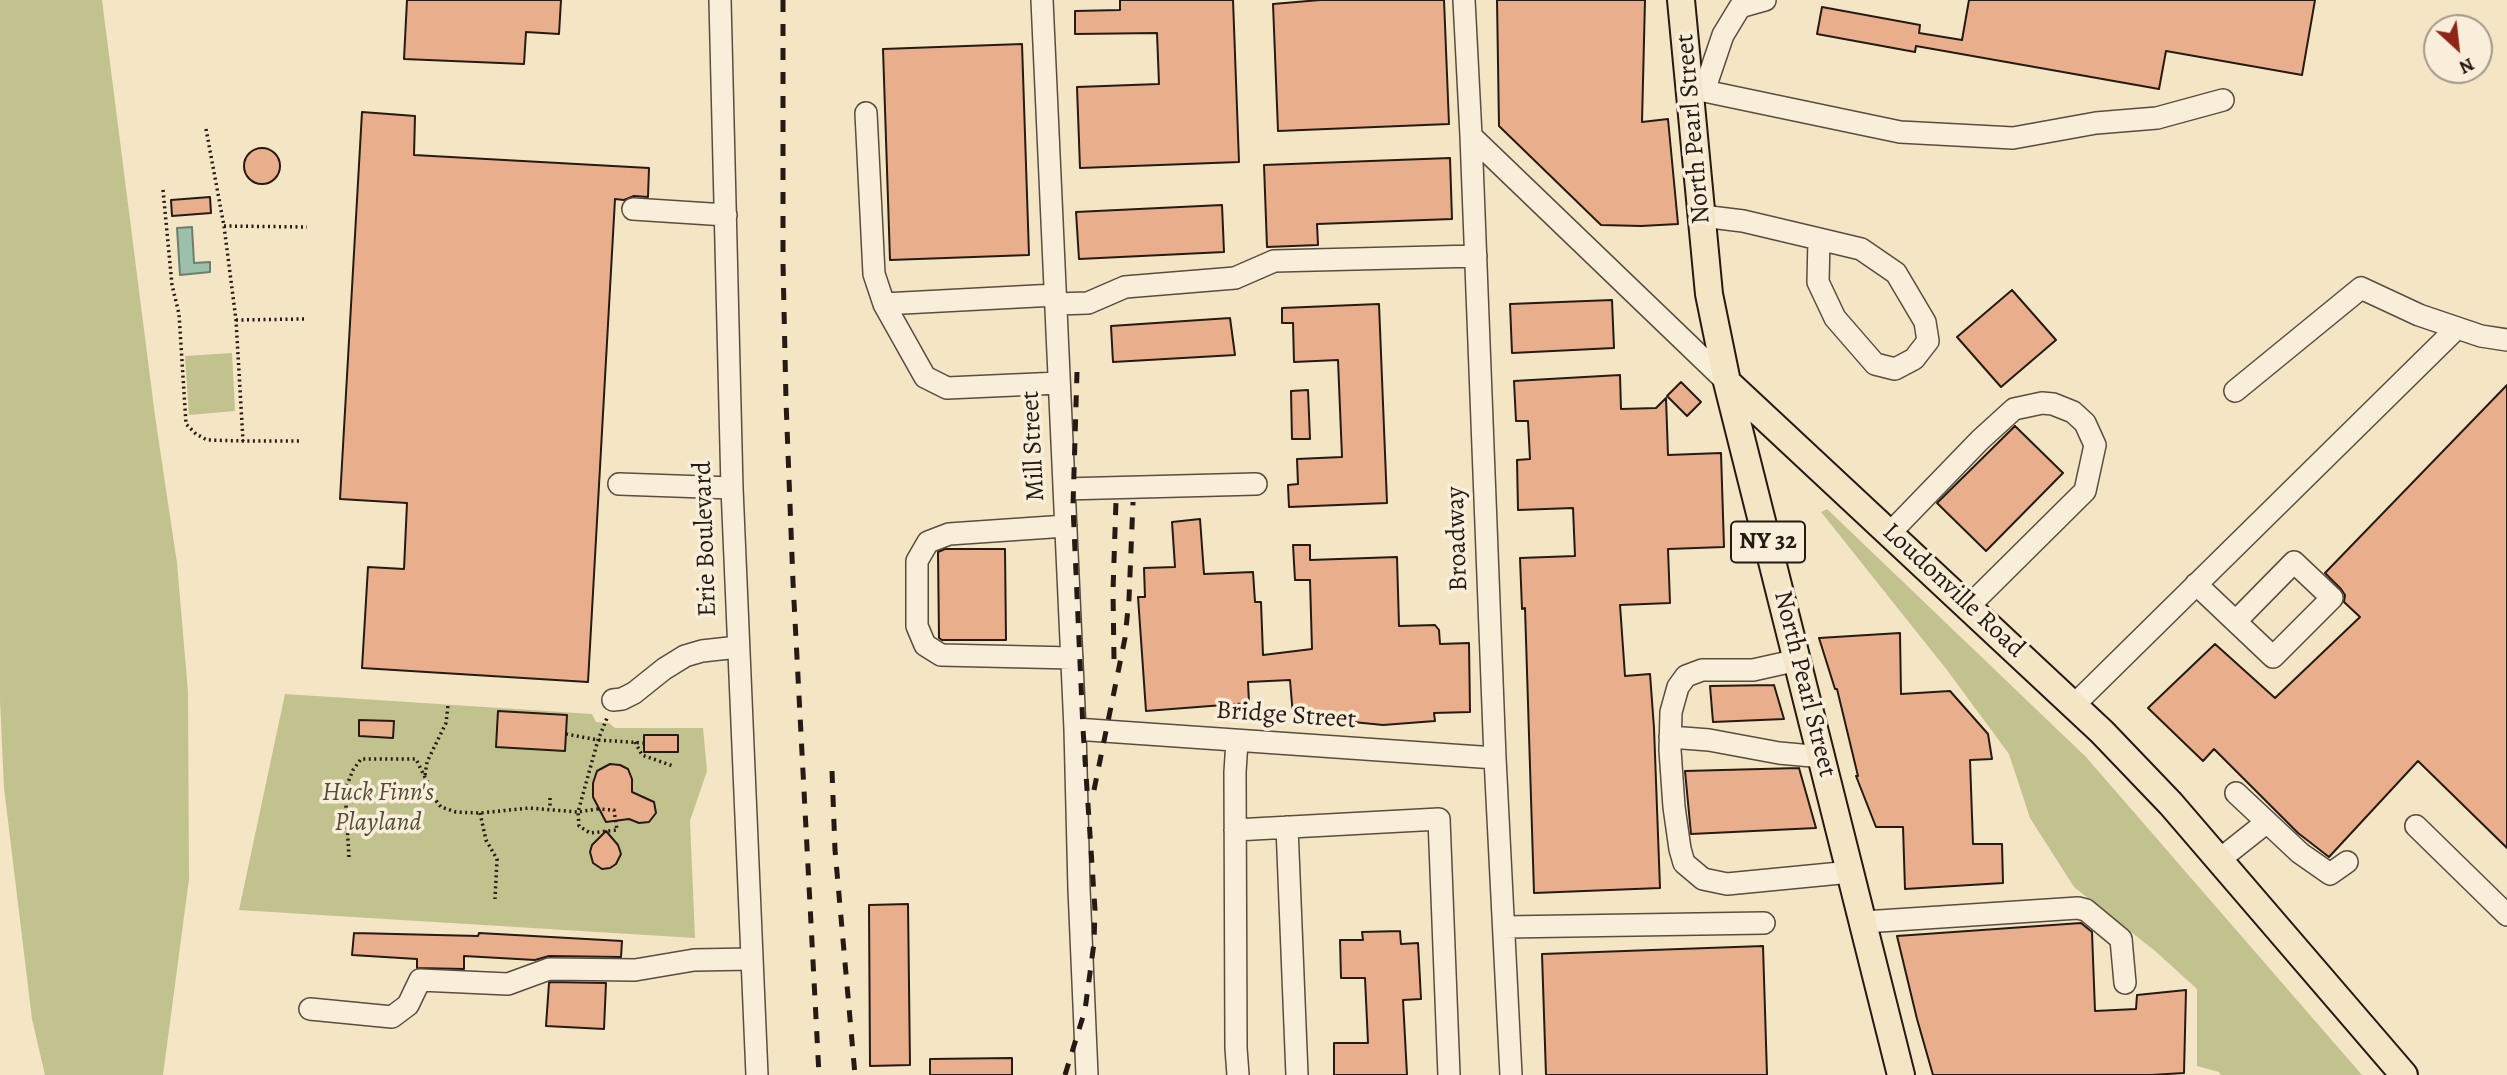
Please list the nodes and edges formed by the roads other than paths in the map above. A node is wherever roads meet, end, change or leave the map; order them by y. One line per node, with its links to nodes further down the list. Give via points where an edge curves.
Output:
1 (720, 0): 11 (street, Erie Boulevard)
2 (1042, 0): 15 (street, Mill Street)
3 (1464, 0): 9 (street, Broadway)
4 (1682, 0): 6 (main road, North Pearl Street / NY 32)
5 (1765, 0): 6 (street, via 1740,7)
6 (1697, 90): 7 (street, via 1900,132 2012,138 2157,118); 12 (main road, North Pearl Street / NY 32)
7 (2223, 100)
8 (866, 113): 16 (street, via 874,274)
9 (1471, 136): 14 (street, Broadway); 19 (street, Loudonville Road)
10 (633, 209): 11 (street)
11 (726, 215): 24 (street, Erie Boulevard)
12 (1702, 216): 13 (street); 19 (main road, North Pearl Street / NY 32, via 1709,294)
13 (1819, 239): 13 (street, via 1861,249 1896,273 1926,322 1928,341 1914,359 1895,369 1875,364 1835,318 1818,282)
14 (1476, 256): 15 (street, via 1274,261 1235,278 1125,287 1088,303); 40 (street, Broadway)
15 (1055, 300): 16 (street); 20 (street, Mill Street)
16 (884, 304): 20 (street, via 925,377 947,388)
17 (2456, 328): 18 (street); 21 (street, via 2418,316 2361,288); 28 (street)
18 (2507, 340)
19 (1727, 382): 27 (main road, Loudonville Road); 33 (main road, North Pearl Street / NY 32)
20 (1059, 383): 25 (street, Mill Street)
21 (2235, 391)
22 (619, 484): 24 (street)
23 (1256, 484): 25 (street)
24 (732, 488): 31 (street, Erie Boulevard)
25 (1064, 489): 26 (street, Mill Street)
26 (1066, 526): 32 (street, Mill Street); 32 (street, via 949,534 928,542 917,561 917,626 925,645 941,655)
27 (1890, 533): 29 (main road, Loudonville Road); 29 (street, via 2014,409 2053,404 2085,423 2095,445 2085,491)
28 (2196, 584): 30 (street); 35 (street)
29 (1969, 606): 35 (main road, Loudonville Road)
30 (2236, 621): 30 (street, via 2273,657 2332,597 2294,562)
31 (738, 647): 34 (street, via 685,656 634,693); 53 (street, Erie Boulevard)
32 (1072, 658): 36 (street, Mill Street)
33 (1798, 660): 37 (street, via 1753,670 1702,670 1686,676 1671,712); 39 (main road, North Pearl Street / NY 32)
34 (613, 700)
35 (2074, 705): 46 (main road, Loudonville Road)
36 (1075, 729): 38 (street, Bridge Street); 57 (street, Mill Street)
37 (1670, 737): 39 (street); 48 (street, via 1674,807 1684,863 1703,879 1727,884)
38 (1237, 741): 40 (street, Bridge Street); 45 (street)
39 (1822, 757): 48 (main road, North Pearl Street / NY 32)
40 (1495, 758): 52 (street, Broadway)
41 (2236, 793): 42 (street)
42 (2267, 822): 46 (street); 47 (street, via 2330,874)
43 (2416, 826): 49 (street)
44 (1287, 827): 45 (street); 59 (street); 60 (street, via 1439,819)
45 (1235, 830): 58 (street)
46 (2219, 859): 63 (main road, Loudonville Road)
47 (2347, 862)
48 (1851, 872): 50 (main road, North Pearl Street / NY 32)
49 (2507, 915)
50 (1864, 922): 54 (street, via 2078,908 2121,939); 62 (main road, North Pearl Street / NY 32)
51 (1764, 923): 52 (street)
52 (1505, 927): 61 (street, Broadway)
53 (752, 959): 55 (street, via 694,960 635,971 549,969 508,984 420,980 408,1005 392,1017); 56 (street, Erie Boulevard)
54 (2125, 983)
55 (310, 1009)
56 (757, 1075)
57 (1087, 1075)
58 (1238, 1075)
59 (1297, 1075)
60 (1449, 1075)
61 (1511, 1075)
62 (1901, 1075)
63 (2404, 1075)

